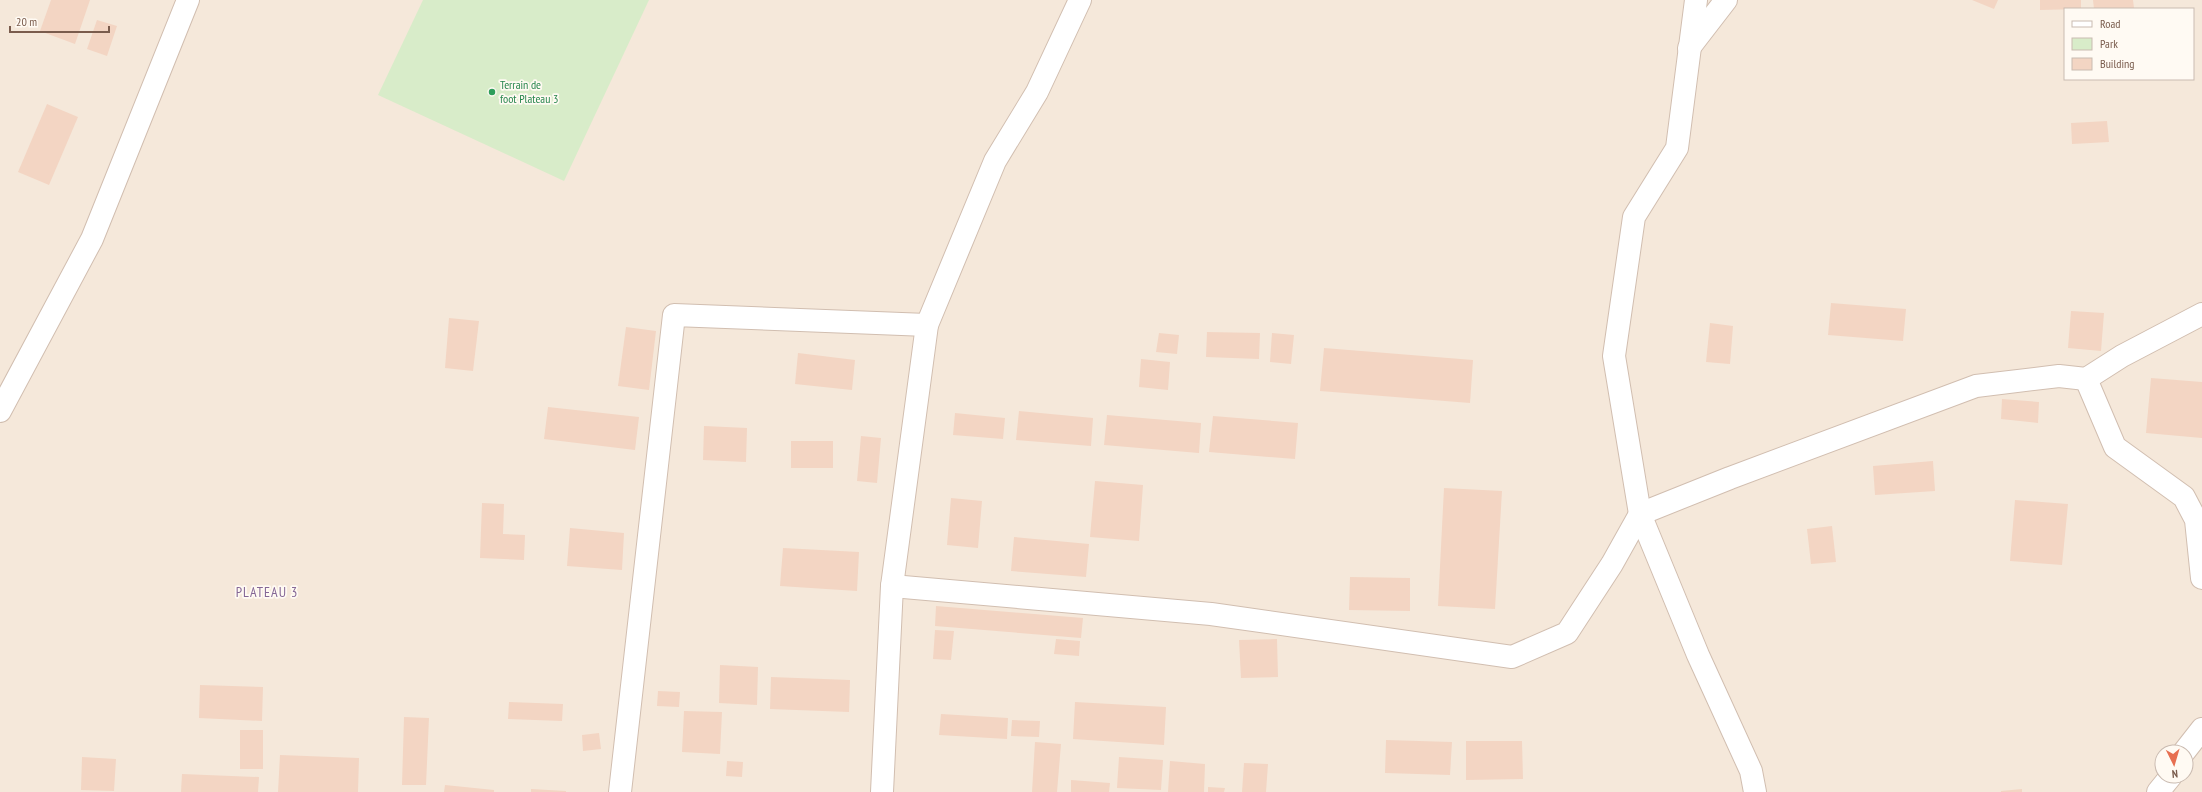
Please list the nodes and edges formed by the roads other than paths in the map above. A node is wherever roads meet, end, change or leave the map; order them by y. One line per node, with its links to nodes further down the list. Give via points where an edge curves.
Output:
1 (188, 0): 9 (street, via 92,239)
2 (1080, 0): 7 (street, via 1037,92 995,161)
3 (1696, 0): 5 (street)
4 (1726, 0): 5 (street)
5 (1688, 49): 11 (street, via 1677,148 1634,217 1614,356)
6 (2202, 314): 8 (street, via 2122,356)
7 (927, 325): 13 (street); 17 (street, via 674,315)
8 (2086, 380): 10 (street, via 2115,447); 11 (street, via 2059,376 1976,386)
9 (0, 411)
10 (2193, 496): 12 (street)
11 (1640, 514): 13 (street, via 1612,564 1567,633 1512,657 1211,614); 19 (street, via 1698,655 1751,771)
12 (2202, 578)
13 (892, 586): 18 (street)
14 (2202, 729): 15 (street)
15 (2190, 744)
16 (2164, 784): 20 (street)
17 (620, 792)
18 (882, 792)
19 (1756, 792)
20 (2158, 792)

